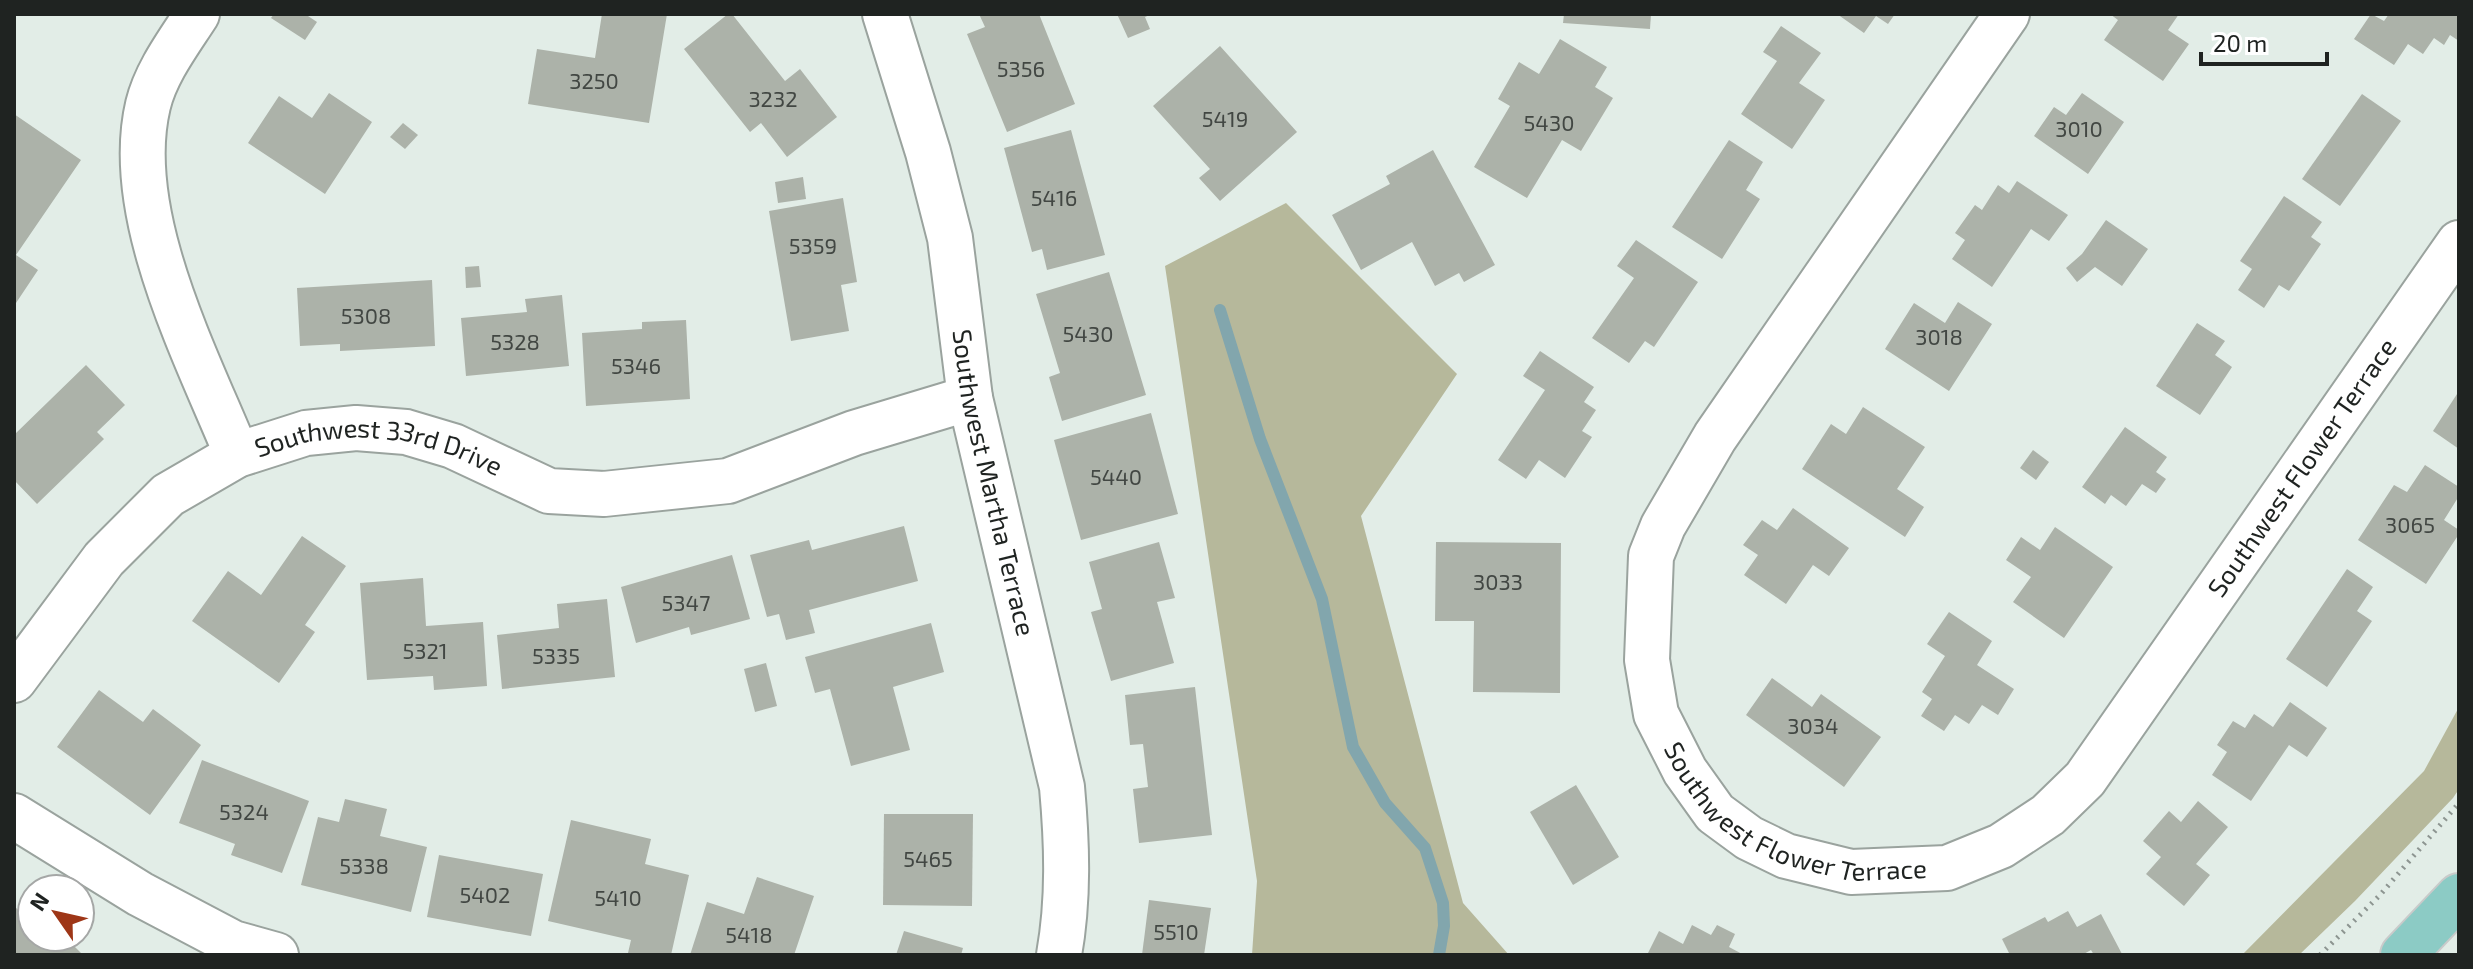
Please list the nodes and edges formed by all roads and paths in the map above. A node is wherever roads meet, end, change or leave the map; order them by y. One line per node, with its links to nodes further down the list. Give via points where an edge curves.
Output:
1 (197, 14): 6 (street, Southwest 33rd Drive, via 166,63 149,103 142,150 150,222 168,283)
2 (885, 14): 5 (street, Southwest Martha Terrace, via 950,238)
3 (2007, 14): 4 (street, Southwest Flower Terrace, via 1715,437 1651,556 1647,660 1656,714 1685,771 1715,813 1749,838 1786,856 1851,872 1947,868 2001,846 2048,815 2085,779)
4 (2459, 243)
5 (970, 398): 6 (street, Southwest 33rd Drive, via 854,433 728,481 604,494 549,491 453,446 406,432 356,428 306,433); 12 (street, Southwest Martha Terrace, via 1062,787 1067,841)
6 (237, 455): 7 (street, via 168,495 104,559)
7 (14, 680)
8 (2459, 803): 13 (path)
9 (14, 816): 11 (street, via 140,894 233,943)
10 (2459, 896): 14 (main road)
11 (276, 955)
12 (1059, 955)
13 (2320, 955)
14 (2403, 955)

